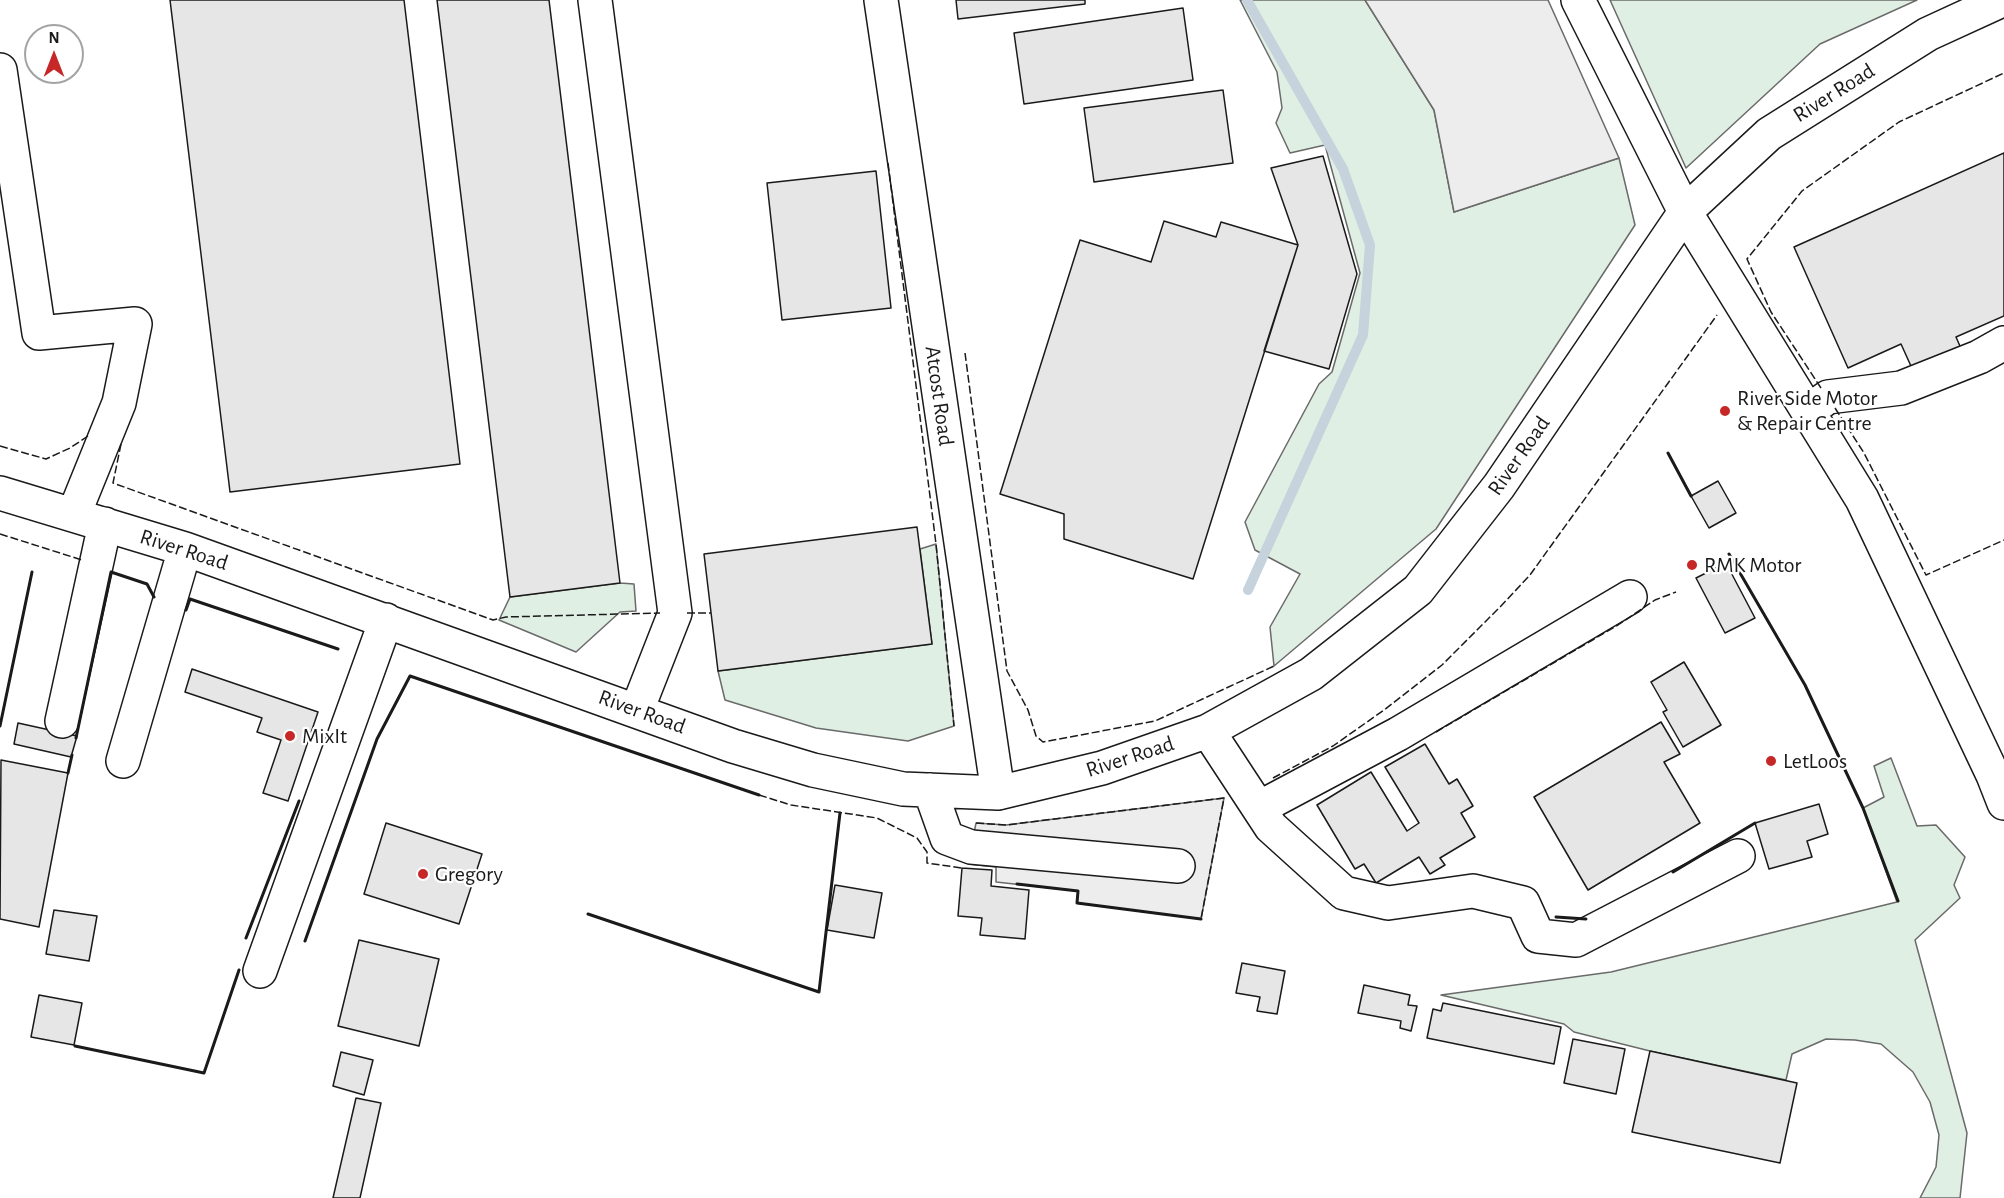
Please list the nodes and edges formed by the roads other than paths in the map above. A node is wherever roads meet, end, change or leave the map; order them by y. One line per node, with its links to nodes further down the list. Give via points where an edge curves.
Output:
1 (595, 0): 15 (street, via 675,613)
2 (881, 0): 20 (street, Atcost Road)
3 (1578, 0): 6 (street)
4 (2002, 0): 6 (street, River Road, via 1928,34 1769,134)
5 (0, 70): 10 (street, via 39,333 135,324 119,403)
6 (1685, 212): 8 (street); 17 (street, River Road, via 1499,486 1418,590 1311,674)
7 (2004, 343): 8 (street, via 1901,388 1828,398)
8 (1808, 411): 21 (street, via 1862,499)
9 (0, 493): 10 (street, River Road)
10 (74, 514): 11 (street, River Road)
11 (105, 524): 12 (street, River Road); 16 (street)
12 (185, 549): 14 (street, River Road); 18 (street)
13 (1630, 597): 22 (street, via 1398,734)
14 (386, 620): 15 (street, River Road); 25 (street)
15 (637, 710): 19 (street, River Road, via 733,746 813,770 903,789)
16 (62, 722)
17 (1208, 731): 20 (street, River Road, via 1102,768); 22 (street)
18 (123, 761)
19 (930, 790): 20 (street, River Road); 24 (street, via 947,838 971,847)
20 (998, 793)
21 (2004, 803)
22 (1259, 808): 23 (street, via 1271,827 1344,893 1388,903 1473,891 1524,903 1538,936 1576,940)
23 (1738, 856)
24 (1178, 866)
25 (260, 971)

